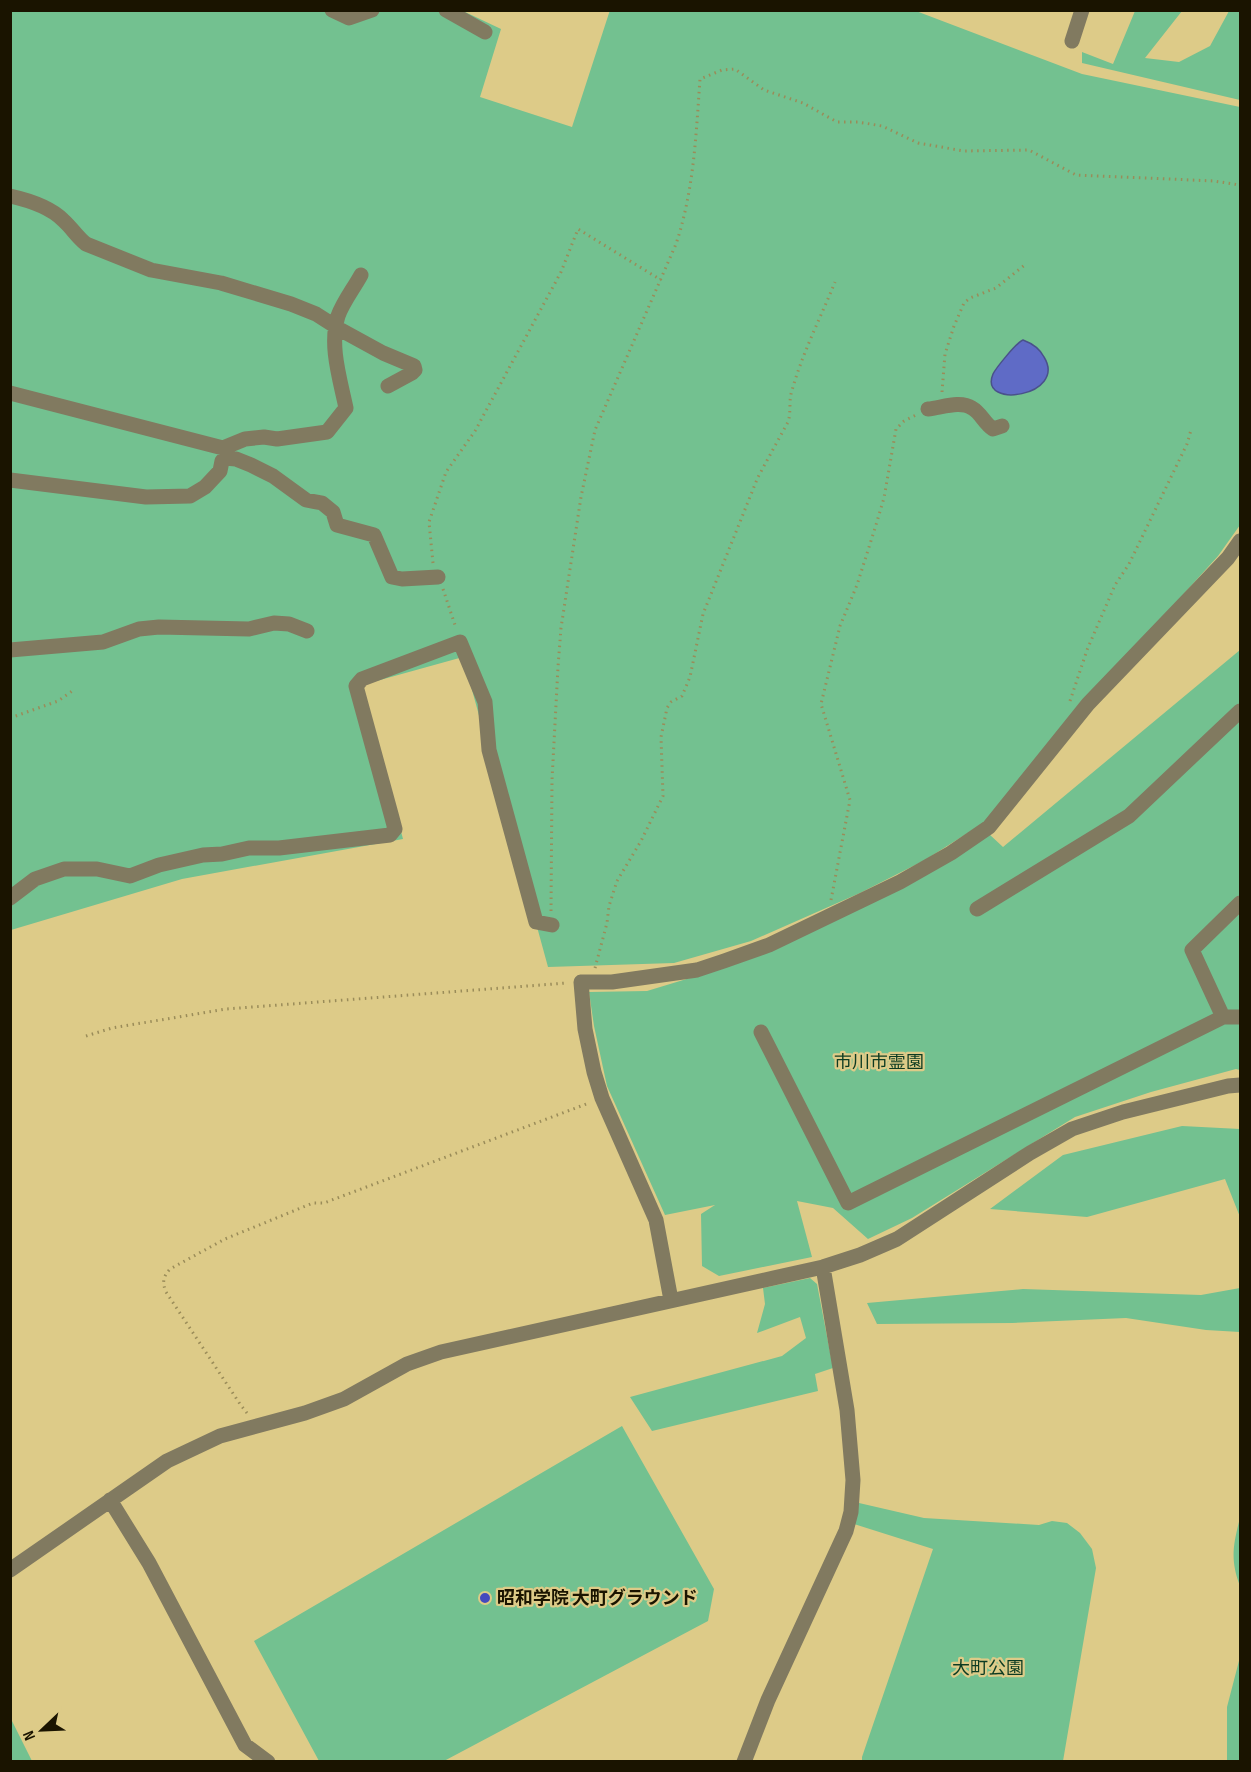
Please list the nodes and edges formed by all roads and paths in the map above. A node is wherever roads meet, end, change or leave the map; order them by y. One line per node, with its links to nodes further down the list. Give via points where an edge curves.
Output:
1 (332, 10): 2 (street, via 349,18)
2 (372, 10)
3 (446, 10): 5 (street)
4 (1082, 10): 6 (street)
5 (485, 32)
6 (1072, 41)
7 (1240, 185): 11 (path, via 1076,175 1029,150 964,151 918,143 882,126 837,122 803,103 764,90 735,69 729,69 699,79 693,171 685,215)
8 (10, 196): 13 (street, via 53,212 86,244 152,270 221,283 291,304)
9 (1026, 264): 16 (path, via 996,288 964,303 945,354 941,398)
10 (361, 275): 13 (street, via 339,313)
11 (661, 279): 21 (path, via 578,229 561,272 475,431 446,472 429,522 431,560); 33 (path, via 595,430 578,513 556,691)
12 (835, 282): 34 (path, via 797,376 788,422 759,477 703,614 690,677 682,696 667,708 661,737 663,796 617,881)
13 (336, 326): 14 (street, via 414,366 412,373); 15 (street, via 336,361 346,408 327,432 245,439 223,448)
14 (388, 386)
15 (10, 393)
16 (928, 410): 17 (street, via 964,405 993,429); 32 (path, via 896,429 884,498 840,626 820,704 850,800)
17 (1002, 426)
18 (1191, 430): 26 (path, via 1086,650)
19 (10, 480): 21 (street, via 146,497 190,496 220,471 225,458 236,459 273,476 306,500 322,503 333,512 337,525 374,535 392,577)
20 (1240, 541): 32 (street, via 1088,704 989,827 900,882)
21 (438, 577): 23 (path)
22 (307, 631): 24 (street, via 282,623 249,629 159,627 138,629 103,642)
23 (460, 642): 29 (street, via 362,679 356,686 395,829 390,835 203,855 130,876 97,869 64,869 35,879); 33 (street, via 485,702 489,750 536,922)
24 (10, 650)
25 (75, 689): 28 (path, via 58,701)
26 (1070, 702)
27 (1240, 711): 31 (street, via 1129,816)
28 (10, 718)
29 (10, 898)
30 (1240, 903): 35 (street, via 1192,950)
31 (976, 909)
32 (828, 916): 34 (street, via 769,945 697,970)
33 (552, 925)
34 (586, 982): 38 (path, via 226,1009); 40 (street, via 585,1029)
35 (1223, 1017): 36 (street); 37 (street, via 848,1203)
36 (1240, 1017)
37 (761, 1032)
38 (86, 1036)
39 (1240, 1085): 41 (street, via 1123,1112 1072,1129 897,1239)
40 (602, 1098): 42 (street, via 656,1220); 43 (path, via 324,1203 313,1203 225,1239 170,1269 164,1276 166,1292 240,1404)
41 (823, 1266): 42 (street); 47 (street, via 847,1410 853,1480 851,1512)
42 (671, 1300): 43 (street, via 441,1352 407,1364 344,1399)
43 (259, 1425): 44 (street, via 220,1436 167,1461)
44 (110, 1500): 45 (street); 46 (street, via 149,1563 245,1745)
45 (10, 1570)
46 (268, 1761)
47 (744, 1761)

